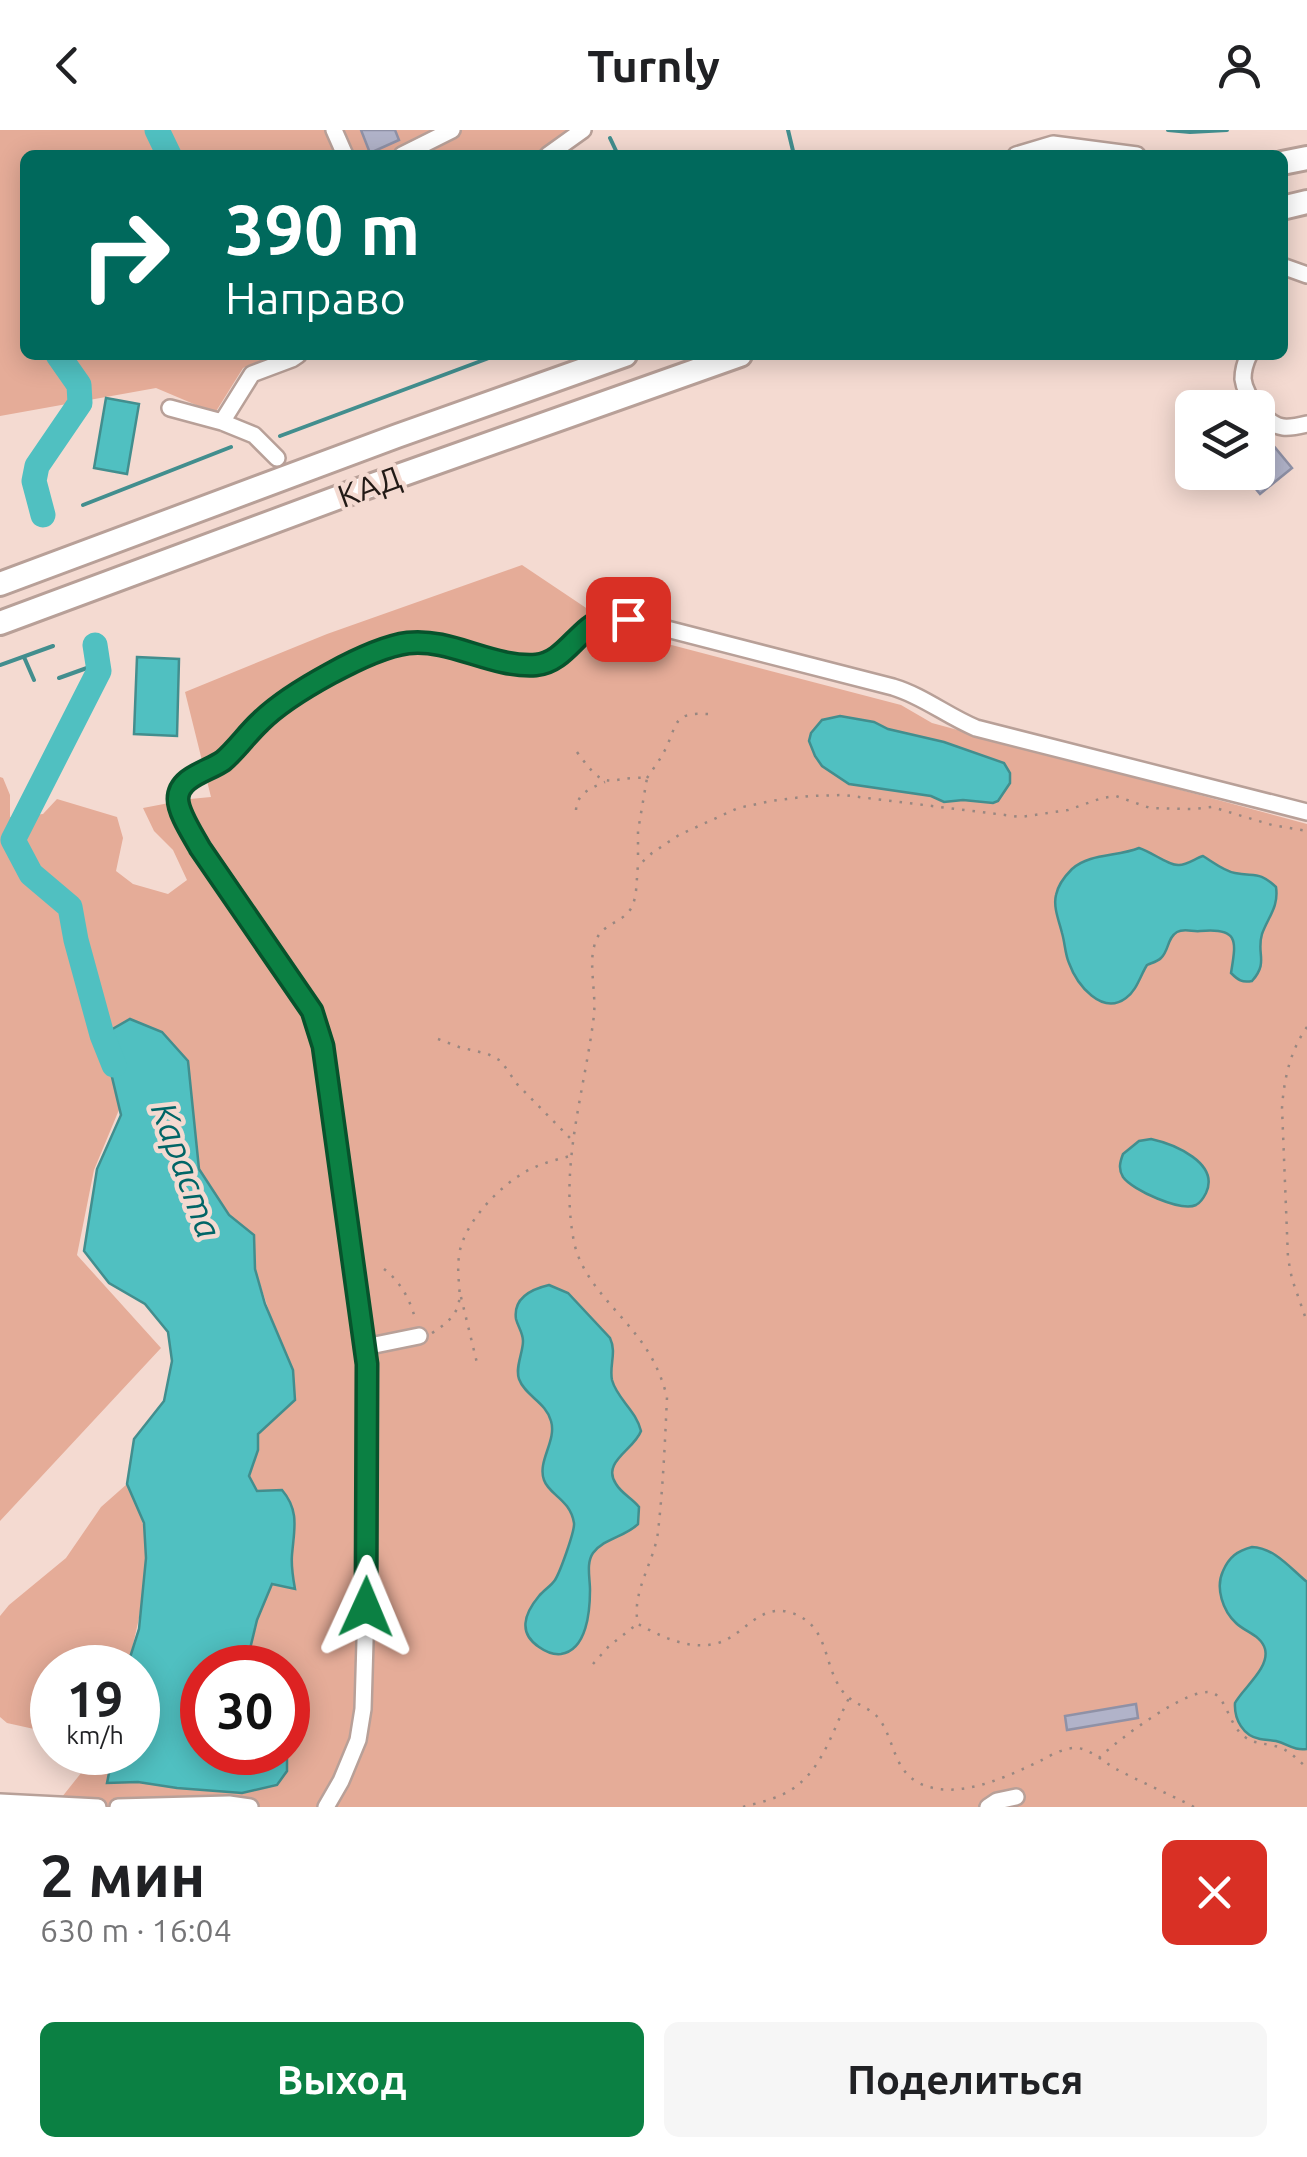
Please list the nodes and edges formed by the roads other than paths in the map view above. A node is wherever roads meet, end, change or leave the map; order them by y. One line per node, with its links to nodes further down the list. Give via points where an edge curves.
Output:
1 (452, 130): 3 (street)
2 (583, 130): 4 (street)
3 (412, 150)
4 (555, 150)
5 (1033, 150): 6 (street, via 1054,144)
6 (1099, 150)
7 (292, 360): 12 (street, via 252,374)
8 (611, 360): 15 (highway, КАД)
9 (726, 360): 16 (highway, КАД)
10 (1247, 360): 13 (street, via 1243,383 1272,424)
11 (170, 408): 12 (street)
12 (222, 422): 14 (street, via 254,435)
13 (1307, 424)
14 (277, 458)
15 (0, 584)
16 (0, 623)
17 (1307, 812): 19 (street, via 976,728 912,693 628,619 594,624 538,665 421,642 374,653 314,683 281,703 224,760 183,785 178,798 200,848 312,1011 323,1046)
18 (419, 1336): 19 (street)
19 (365, 1347): 25 (street, via 364,1709 358,1740)
20 (1016, 1797): 26 (street)
21 (0, 1802): 22 (street)
22 (98, 1807)
23 (118, 1807): 24 (street)
24 (250, 1807)
25 (326, 1807)
26 (988, 1807)

